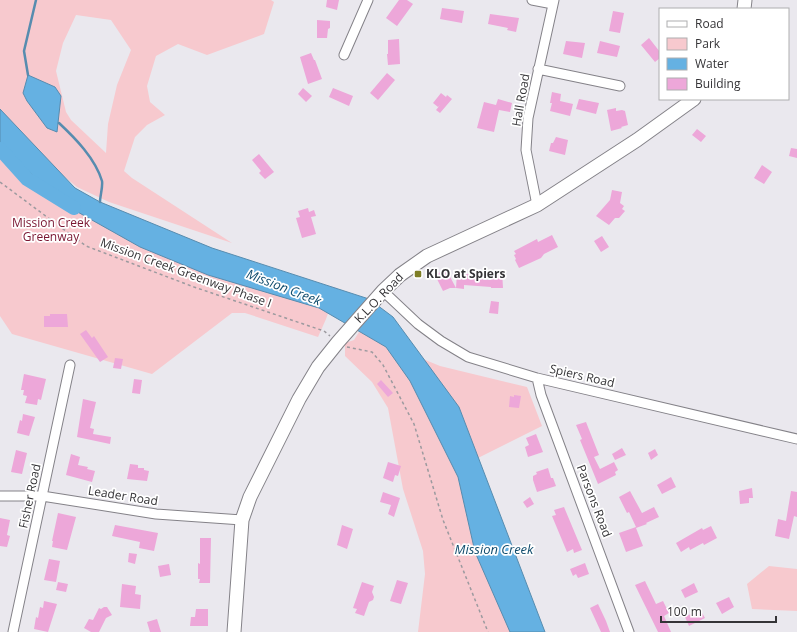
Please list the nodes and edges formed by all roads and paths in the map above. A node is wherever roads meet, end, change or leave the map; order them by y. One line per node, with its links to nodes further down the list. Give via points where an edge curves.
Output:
1 (368, 0): 4 (street)
2 (532, 0): 3 (street)
3 (553, 2): 5 (street, Hall Road)
4 (344, 56)
5 (538, 70): 6 (street); 9 (street, Hall Road, via 528,118 526,150)
6 (620, 86)
7 (693, 100): 9 (main road, K.L.O. Road)
8 (0, 182): 11 (path, Mission Creek Greenway Phase I, via 86,246 194,287 324,331)
9 (537, 206): 10 (main road, K.L.O. Road, via 427,256)
10 (383, 291): 11 (main road, K.L.O. Road); 13 (street, Spiers Road, via 441,341 468,357)
11 (338, 342): 17 (main road, K.L.O. Road, via 318,367 299,399 250,497); 20 (path, Mission Creek Greenway Phase I, via 372,352 383,365 414,424 443,520)
12 (70, 365): 16 (street, Fisher Road)
13 (537, 378): 14 (street, Spiers Road); 21 (street, Parsons Road, via 541,395)
14 (797, 439)
15 (0, 496): 16 (street, Leader Road)
16 (42, 496): 17 (street, Leader Road, via 156,514); 18 (street, Fisher Road)
17 (242, 520): 19 (main road, K.L.O. Road)
18 (13, 632)
19 (234, 632)
20 (488, 632)
21 (629, 632)

